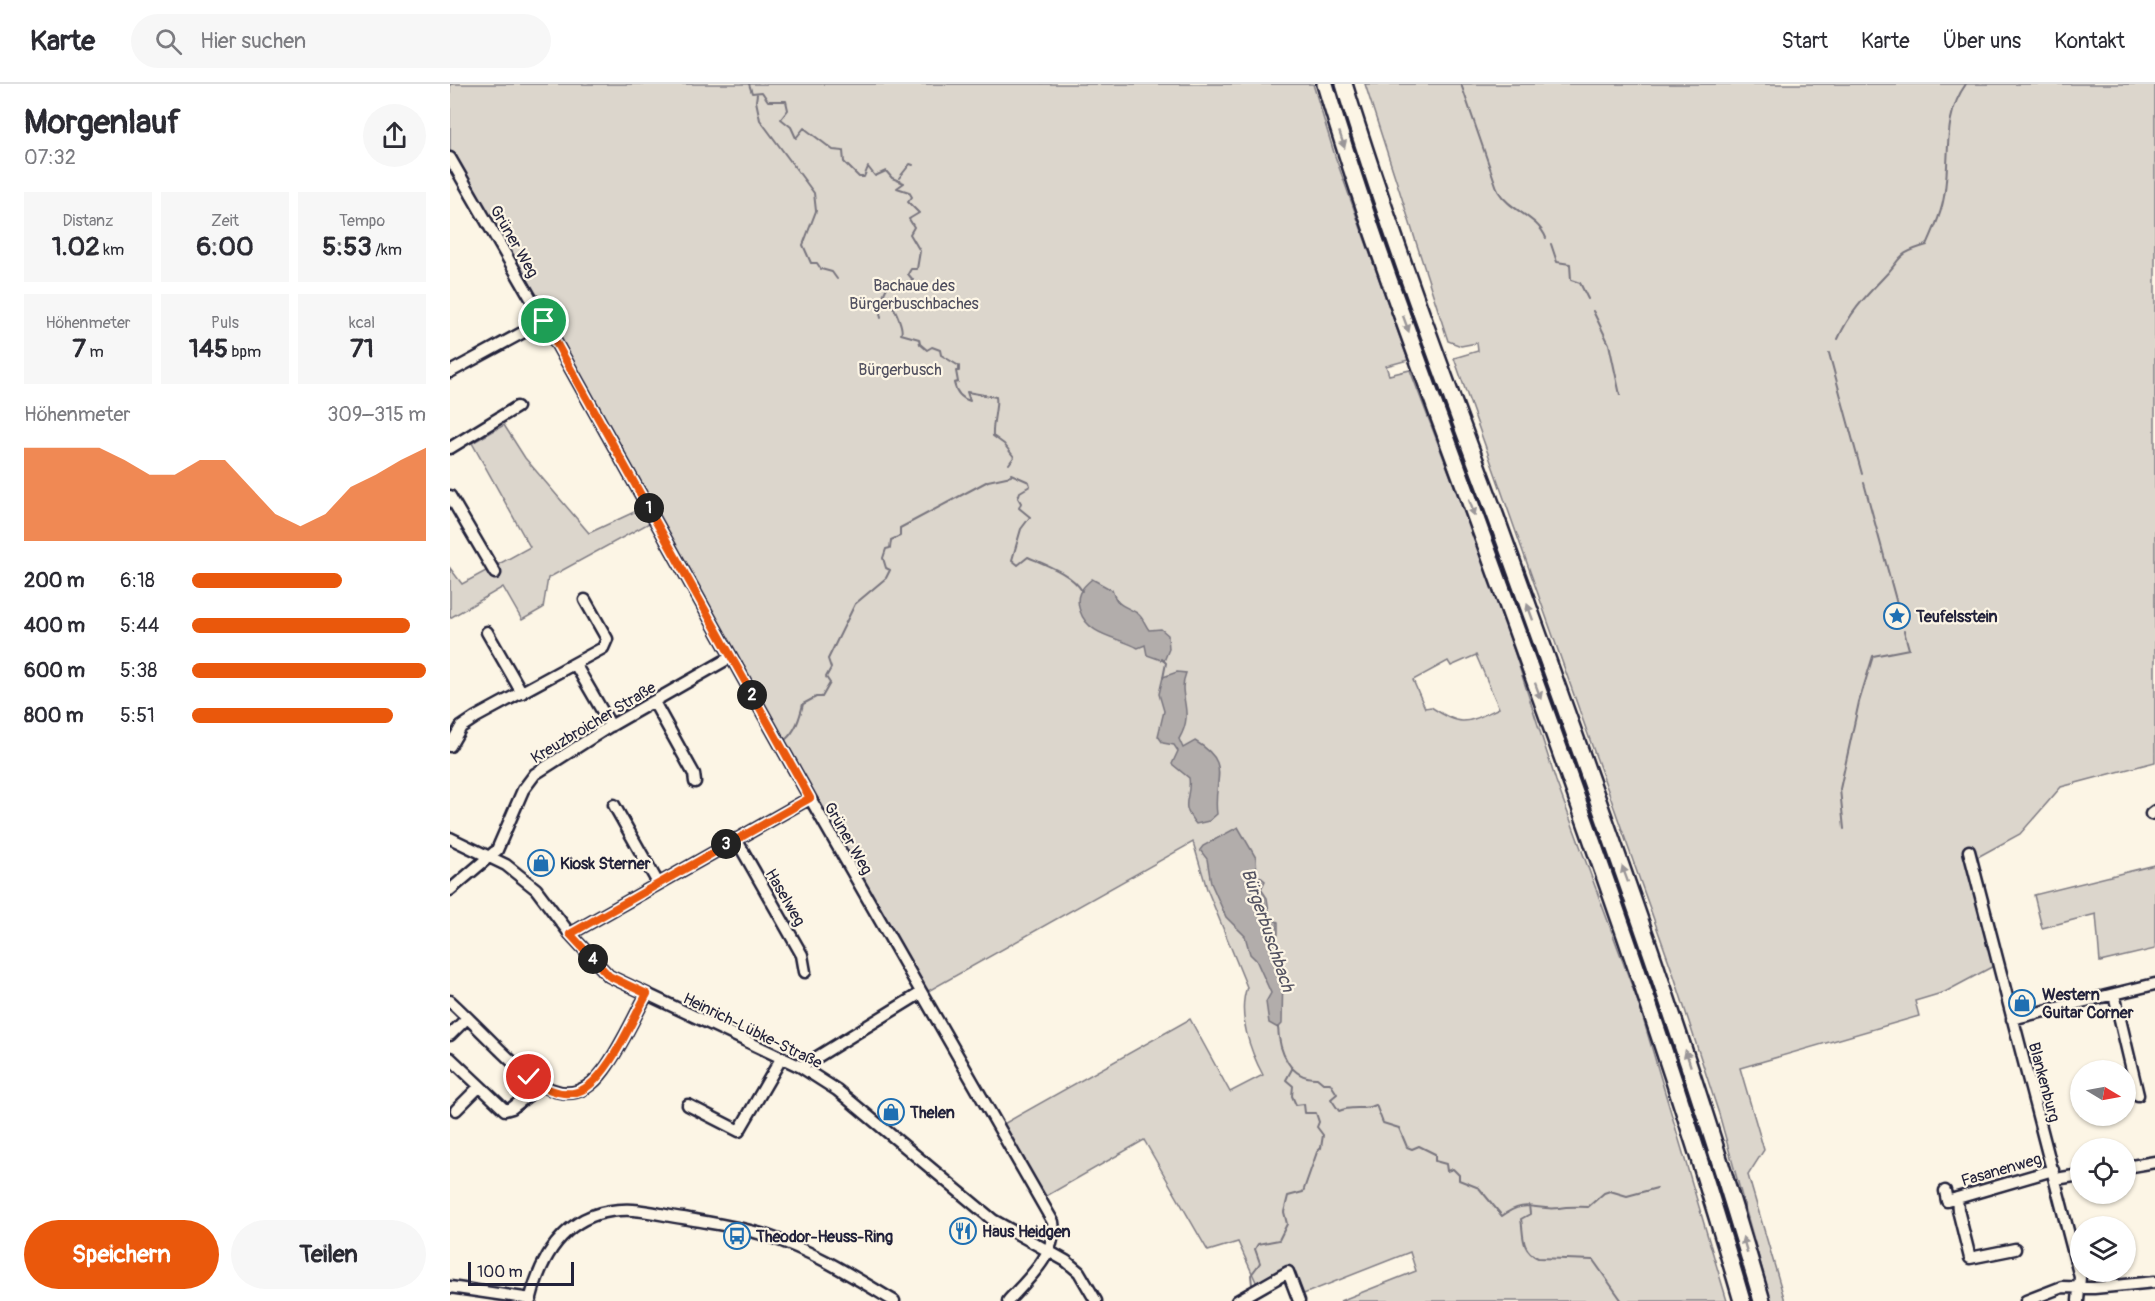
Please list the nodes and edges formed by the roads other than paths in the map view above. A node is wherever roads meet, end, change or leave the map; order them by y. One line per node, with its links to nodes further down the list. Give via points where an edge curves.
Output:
1 (1325, 84): 63 (highway, one-way to 63, via 1379,249 1629,943 1696,1143)
2 (1344, 84): 64 (highway, one-way to 2, via 1651,949 1404,265)
3 (450, 158): 4 (street, Grüner Weg)
4 (544, 321): 5 (street); 13 (street, Grüner Weg)
5 (450, 372)
6 (518, 407): 7 (street)
7 (450, 448)
8 (450, 496): 9 (street)
9 (454, 514): 10 (street)
10 (495, 573)
11 (585, 600): 14 (street, via 607,639 603,648)
12 (487, 632): 15 (street)
13 (731, 657): 16 (street, Kreuzbroicher Straße); 20 (street, Grüner Weg)
14 (575, 664): 15 (street); 17 (street)
15 (522, 693): 18 (street, via 461,726)
16 (654, 702): 17 (street, Kreuzbroicher Straße); 19 (street)
17 (611, 726): 25 (street, Kreuzbroicher Straße, via 535,774 523,790 504,838)
18 (450, 746)
19 (695, 782)
20 (810, 798): 23 (street); 31 (street, Grüner Weg)
21 (614, 805): 26 (street)
22 (450, 838): 25 (street, Heinrich-Lübke-Straße)
23 (736, 839): 26 (street); 29 (street, Haselweg, via 802,955)
24 (1969, 851): 36 (street, Blankenburg)
25 (490, 857): 27 (street, Kreuzbroicher Straße); 28 (street, Heinrich-Lübke-Straße, via 536,889)
26 (658, 883): 28 (street)
27 (450, 890)
28 (570, 934): 32 (street, Heinrich-Lübke-Straße, via 609,976)
29 (805, 972)
30 (2155, 984): 33 (street)
31 (921, 993): 40 (street); 53 (street, Grüner Weg, via 1053,1222 1054,1233)
32 (647, 994): 38 (street, Heinrich-Lübke-Straße); 41 (street, via 604,1070 586,1088 575,1093)
33 (2114, 994): 36 (street); 43 (street)
34 (450, 1001): 35 (street)
35 (468, 1018): 37 (street); 41 (street)
36 (2012, 1019): 48 (street, Blankenburg)
37 (450, 1035)
38 (782, 1057): 40 (street, Heinrich-Lübke-Straße); 44 (street, via 739,1131)
39 (450, 1058): 42 (street)
40 (801, 1067): 53 (street, Heinrich-Lübke-Straße, via 837,1090 993,1220)
41 (540, 1086): 42 (street, via 505,1110)
42 (479, 1087): 45 (street)
43 (2138, 1095)
44 (688, 1105)
45 (456, 1110)
46 (2155, 1162): 47 (street)
47 (2136, 1165)
48 (2054, 1175): 49 (street, Fasanenweg); 51 (street, Fasanenweg); 55 (street, Blankenburg)
49 (2070, 1175)
50 (1945, 1191): 51 (street, Fasanenweg, via 1947,1201)
51 (1957, 1198): 52 (street, Fasanenweg, via 1970,1258)
52 (2015, 1249)
53 (1047, 1251): 59 (street, Grüner Weg, via 1034,1274); 60 (street, Heinrich-Lübke-Straße, via 1079,1272)
54 (2155, 1282): 55 (street)
55 (2080, 1286): 65 (street, via 2050,1290); 66 (street, Blankenburg)
56 (450, 1287): 57 (street)
57 (530, 1300): 58 (street, via 543,1261 561,1236 589,1218 632,1210 768,1236 805,1251)
58 (894, 1301)
59 (1008, 1301)
60 (1096, 1301)
61 (1237, 1301): 62 (street, via 1288,1272)
62 (1299, 1301)
63 (1742, 1301)
64 (1762, 1301)
65 (2026, 1301)
66 (2079, 1301)

